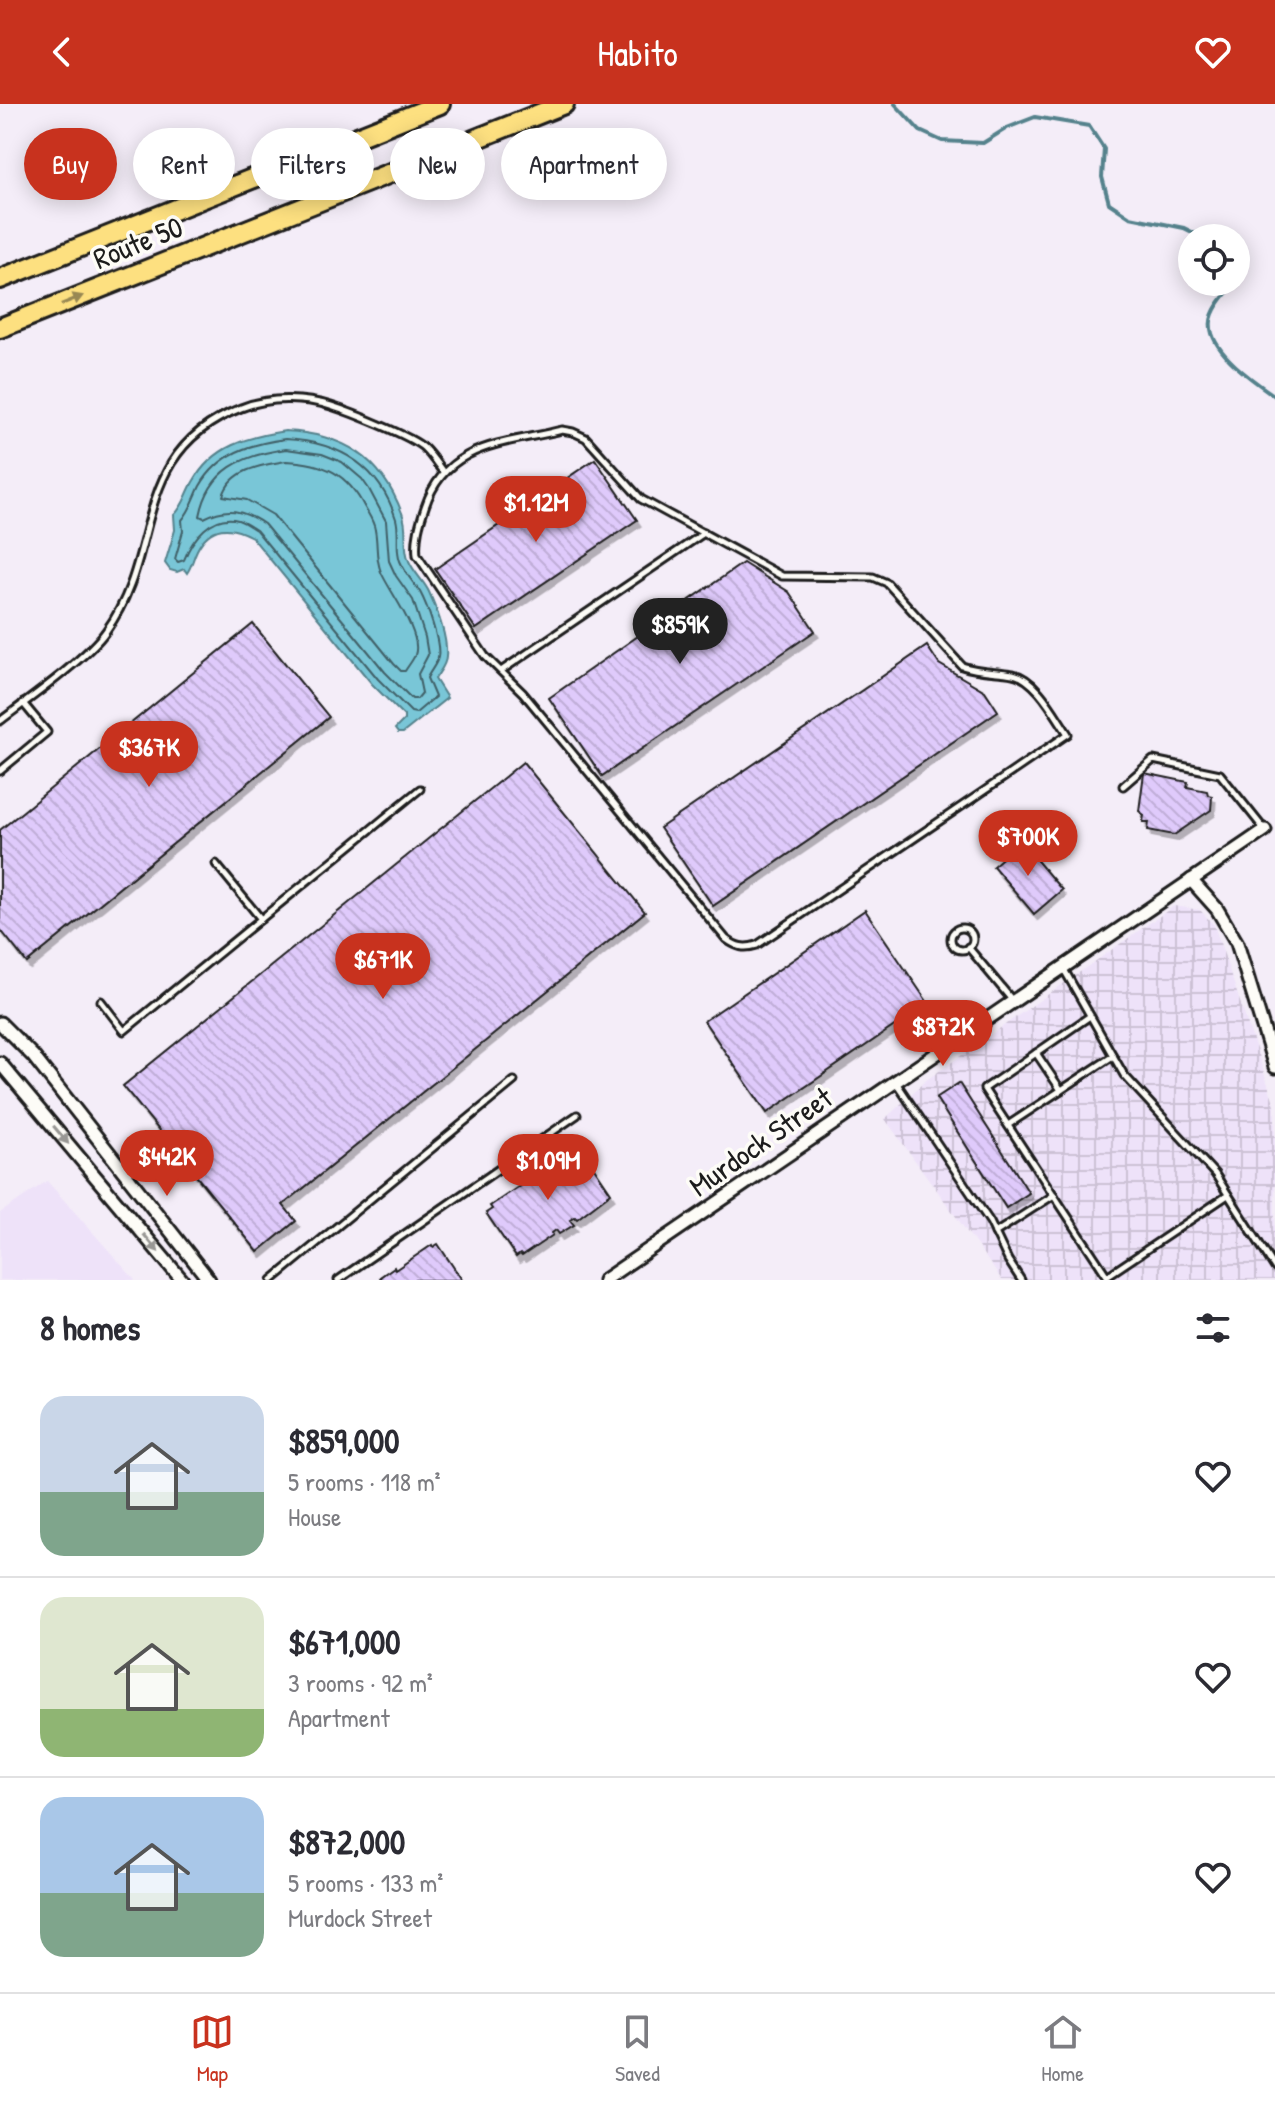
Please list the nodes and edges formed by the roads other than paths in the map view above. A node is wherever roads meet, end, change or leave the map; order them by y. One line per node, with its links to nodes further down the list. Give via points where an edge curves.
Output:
1 (440, 104): 3 (highway, Route 50)
2 (564, 104): 4 (highway, Route 50, one-way to 2)
3 (0, 279)
4 (0, 328)
5 (443, 472): 6 (lane, via 473,451 568,430 586,438 641,499); 7 (lane, via 422,517 417,555 485,656); 8 (lane, via 423,446 323,403 272,400 222,415 184,446 166,472 130,586 104,634)
6 (704, 533): 7 (lane); 7 (lane, via 782,576 873,577 887,583 962,666 1017,675 1029,682 1068,734 748,948 726,939)
7 (501, 671)
8 (23, 703): 9 (lane); 10 (lane, via 47,732)
9 (0, 721)
10 (0, 771)
11 (1123, 786): 13 (lane, via 1153,760 1220,774)
12 (420, 789): 16 (lane)
13 (1265, 830): 15 (street, Murdock Street)
14 (216, 864): 16 (lane)
15 (1191, 880): 18 (street, Murdock Street); 26 (street, via 1237,943)
16 (261, 919): 20 (lane, via 124,1031)
17 (968, 947): 17 (lane, via 971,934 956,930 953,945); 19 (lane)
18 (1062, 966): 19 (street, Murdock Street); 21 (lane)
19 (1012, 1000): 27 (street, Murdock Street)
20 (101, 1001)
21 (1090, 1016): 23 (lane); 24 (lane)
22 (0, 1023): 38 (street, via 33,1056)
23 (1036, 1053): 29 (lane); 31 (lane, via 984,1089)
24 (1113, 1056): 29 (lane); 33 (lane)
25 (0, 1063): 37 (street, one-way to 37)
26 (1275, 1067)
27 (894, 1080): 34 (lane); 41 (street, Murdock Street)
28 (514, 1081): 39 (lane)
29 (1061, 1090): 31 (lane)
30 (577, 1115): 40 (lane)
31 (1008, 1125): 32 (lane)
32 (1054, 1195): 34 (lane); 36 (lane)
33 (1228, 1195): 35 (lane); 36 (lane)
34 (995, 1233): 42 (lane)
35 (1275, 1268)
36 (1104, 1278)
37 (182, 1280)
38 (209, 1280)
39 (272, 1280)
40 (338, 1280)
41 (604, 1280)
42 (1021, 1280)

